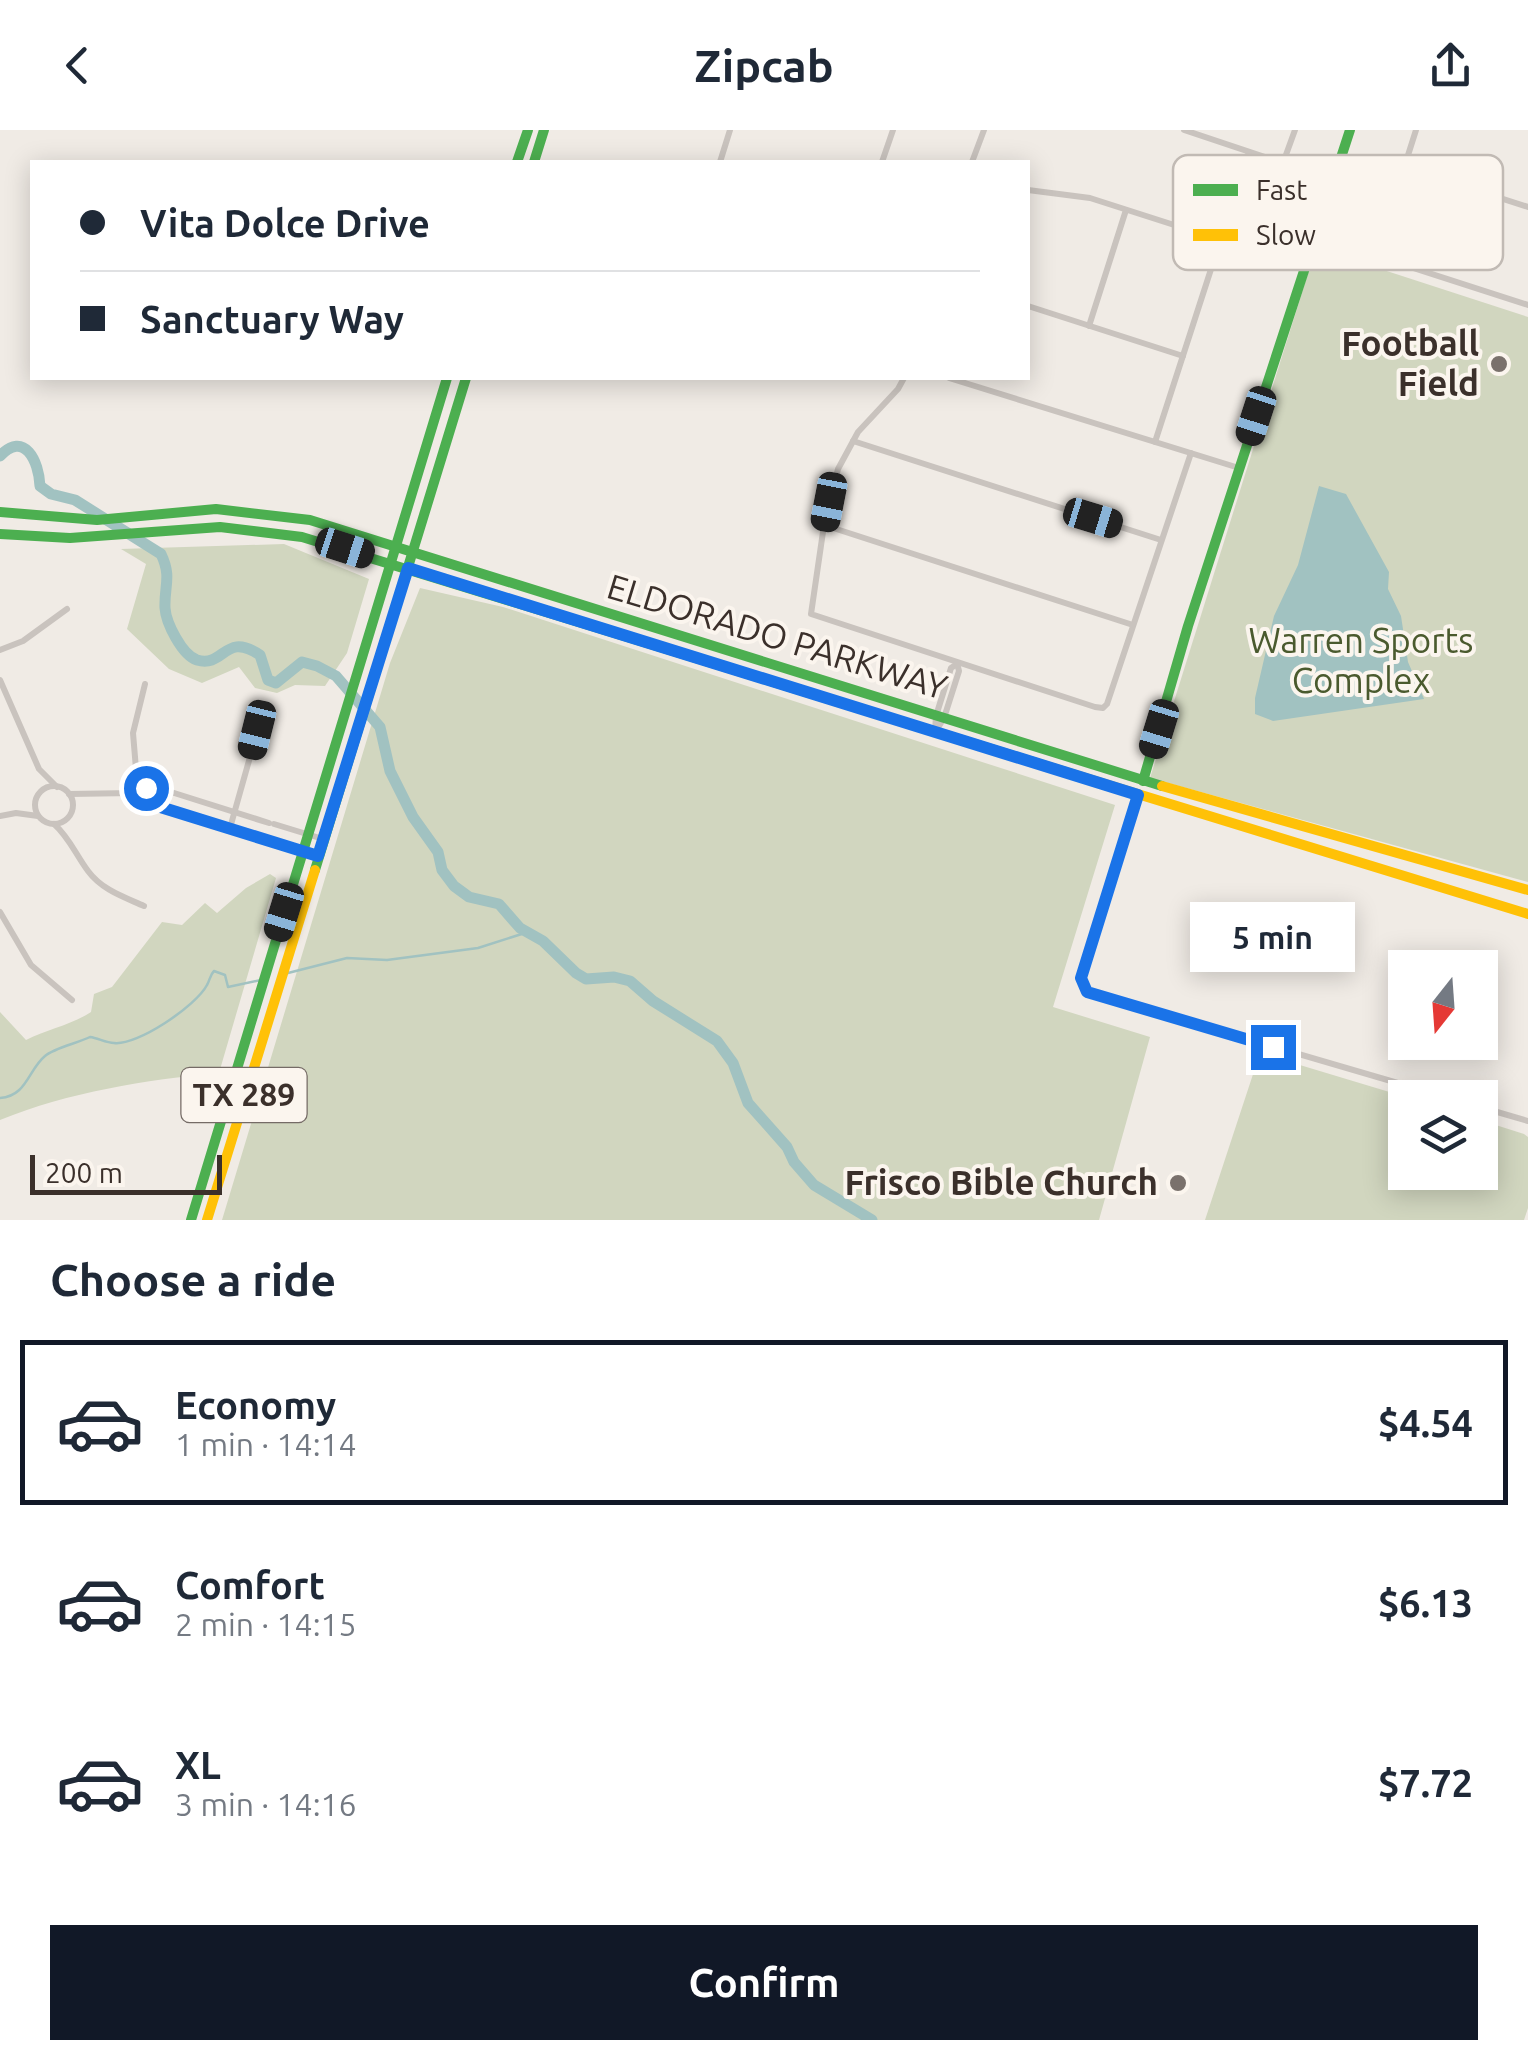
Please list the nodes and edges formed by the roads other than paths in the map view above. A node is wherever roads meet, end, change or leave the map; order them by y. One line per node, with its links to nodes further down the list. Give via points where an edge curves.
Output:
1 (528, 130): 16 (main road)
2 (544, 130): 17 (main road)
3 (730, 130): 18 (street)
4 (893, 130): 19 (street)
5 (984, 130): 20 (street)
6 (1184, 130): 10 (street)
7 (1294, 130): 13 (street)
8 (1350, 130): 14 (main road)
9 (1416, 130): 15 (street)
10 (1249, 152): 11 (street); 12 (street)
11 (1248, 155)
12 (1259, 155)
13 (1286, 155)
14 (1342, 155)
15 (1408, 155)
16 (518, 160)
17 (535, 160)
18 (721, 160)
19 (883, 160)
20 (973, 160)
21 (1030, 190): 24 (street)
22 (1503, 199): 23 (street)
23 (1528, 207)
24 (1126, 210): 25 (street); 31 (street)
25 (1173, 225)
26 (1211, 270): 32 (street)
27 (1305, 270): 40 (main road)
28 (1419, 270): 29 (street)
29 (1528, 305)
30 (1030, 307): 31 (street)
31 (1089, 326): 32 (street)
32 (1182, 356): 38 (street)
33 (446, 380): 45 (main road, TX 289)
34 (465, 380): 46 (main road, TX 289)
35 (903, 380): 37 (street)
36 (955, 380): 38 (street)
37 (854, 441): 42 (street, via 838,469); 44 (street)
38 (1155, 442): 39 (street)
39 (1190, 453): 40 (street); 44 (street)
40 (1240, 468): 63 (main road)
41 (0, 512): 45 (main road, ELDORADO PARKWAY, via 98,520 264,512)
42 (824, 525): 52 (street); 56 (street, via 811,614)
43 (0, 534): 47 (main road, ELDORADO PARKWAY, via 59,540 257,530)
44 (1161, 540): 52 (street)
45 (395, 546): 46 (main road, ELDORADO PARKWAY); 47 (main road, TX 289)
46 (412, 552): 48 (main road, TX 289); 49 (main road, ELDORADO PARKWAY)
47 (390, 562): 48 (main road, ELDORADO PARKWAY); 79 (main road, TX 289)
48 (408, 568): 51 (main road, ELDORADO PARKWAY); 82 (main road, TX 289)
49 (551, 595): 51 (main road); 53 (main road, ELDORADO PARKWAY)
50 (67, 609): 54 (street)
51 (546, 612): 55 (main road, ELDORADO PARKWAY)
52 (1134, 625): 56 (street, via 1103,708)
53 (678, 635): 55 (main road); 59 (main road, ELDORADO PARKWAY)
54 (0, 650)
55 (674, 650): 60 (main road, ELDORADO PARKWAY)
56 (958, 663): 59 (street)
57 (0, 680): 62 (street)
58 (145, 684): 65 (street, via 132,733)
59 (940, 717): 60 (street); 63 (main road, ELDORADO PARKWAY)
60 (936, 732): 67 (main road, ELDORADO PARKWAY)
61 (250, 757): 61 (street, via 262,714 257,709 244,737); 70 (street)
62 (39, 769): 64 (street); 69 (street)
63 (1143, 781): 67 (main road); 77 (main road, ELDORADO PARKWAY)
64 (57, 786): 66 (street); 69 (street)
65 (134, 793): 68 (street); 70 (street, via 171,792); 78 (street, via 141,801)
66 (69, 794): 68 (street); 72 (street)
67 (1138, 795): 83 (main road, ELDORADO PARKWAY); 93 (street, via 1081,978 1087,992)
68 (92, 796): 72 (street)
69 (37, 798): 71 (street); 74 (street)
70 (234, 812): 75 (street); 78 (street)
71 (16, 813): 73 (street); 74 (street)
72 (70, 813): 76 (street); 81 (street)
73 (0, 816)
74 (40, 817): 76 (street)
75 (270, 823): 79 (street); 80 (street, via 259,828)
76 (54, 824): 81 (street)
77 (1295, 826): 83 (main road); 86 (main road, ELDORADO PARKWAY)
78 (230, 828): 80 (street)
79 (308, 834): 82 (street); 84 (main road, TX 289)
80 (261, 838): 84 (street)
81 (68, 839): 89 (street, via 96,881)
82 (323, 839): 85 (main road, TX 289)
83 (1290, 841): 87 (main road, ELDORADO PARKWAY)
84 (303, 851): 85 (street); 96 (main road, TX 289)
85 (318, 856): 97 (main road, TX 289)
86 (1433, 864): 87 (main road); 88 (main road, ELDORADO PARKWAY)
87 (1427, 883): 91 (main road, ELDORADO PARKWAY)
88 (1528, 890)
89 (144, 906)
90 (0, 912): 92 (street, via 32,965)
91 (1528, 914)
92 (72, 1000)
93 (1388, 1080)
94 (1498, 1112): 95 (street)
95 (1528, 1121)
96 (201, 1183): 97 (main road); 98 (main road, TX 289)
97 (217, 1187): 99 (main road, TX 289)
98 (191, 1220)
99 (207, 1220)

